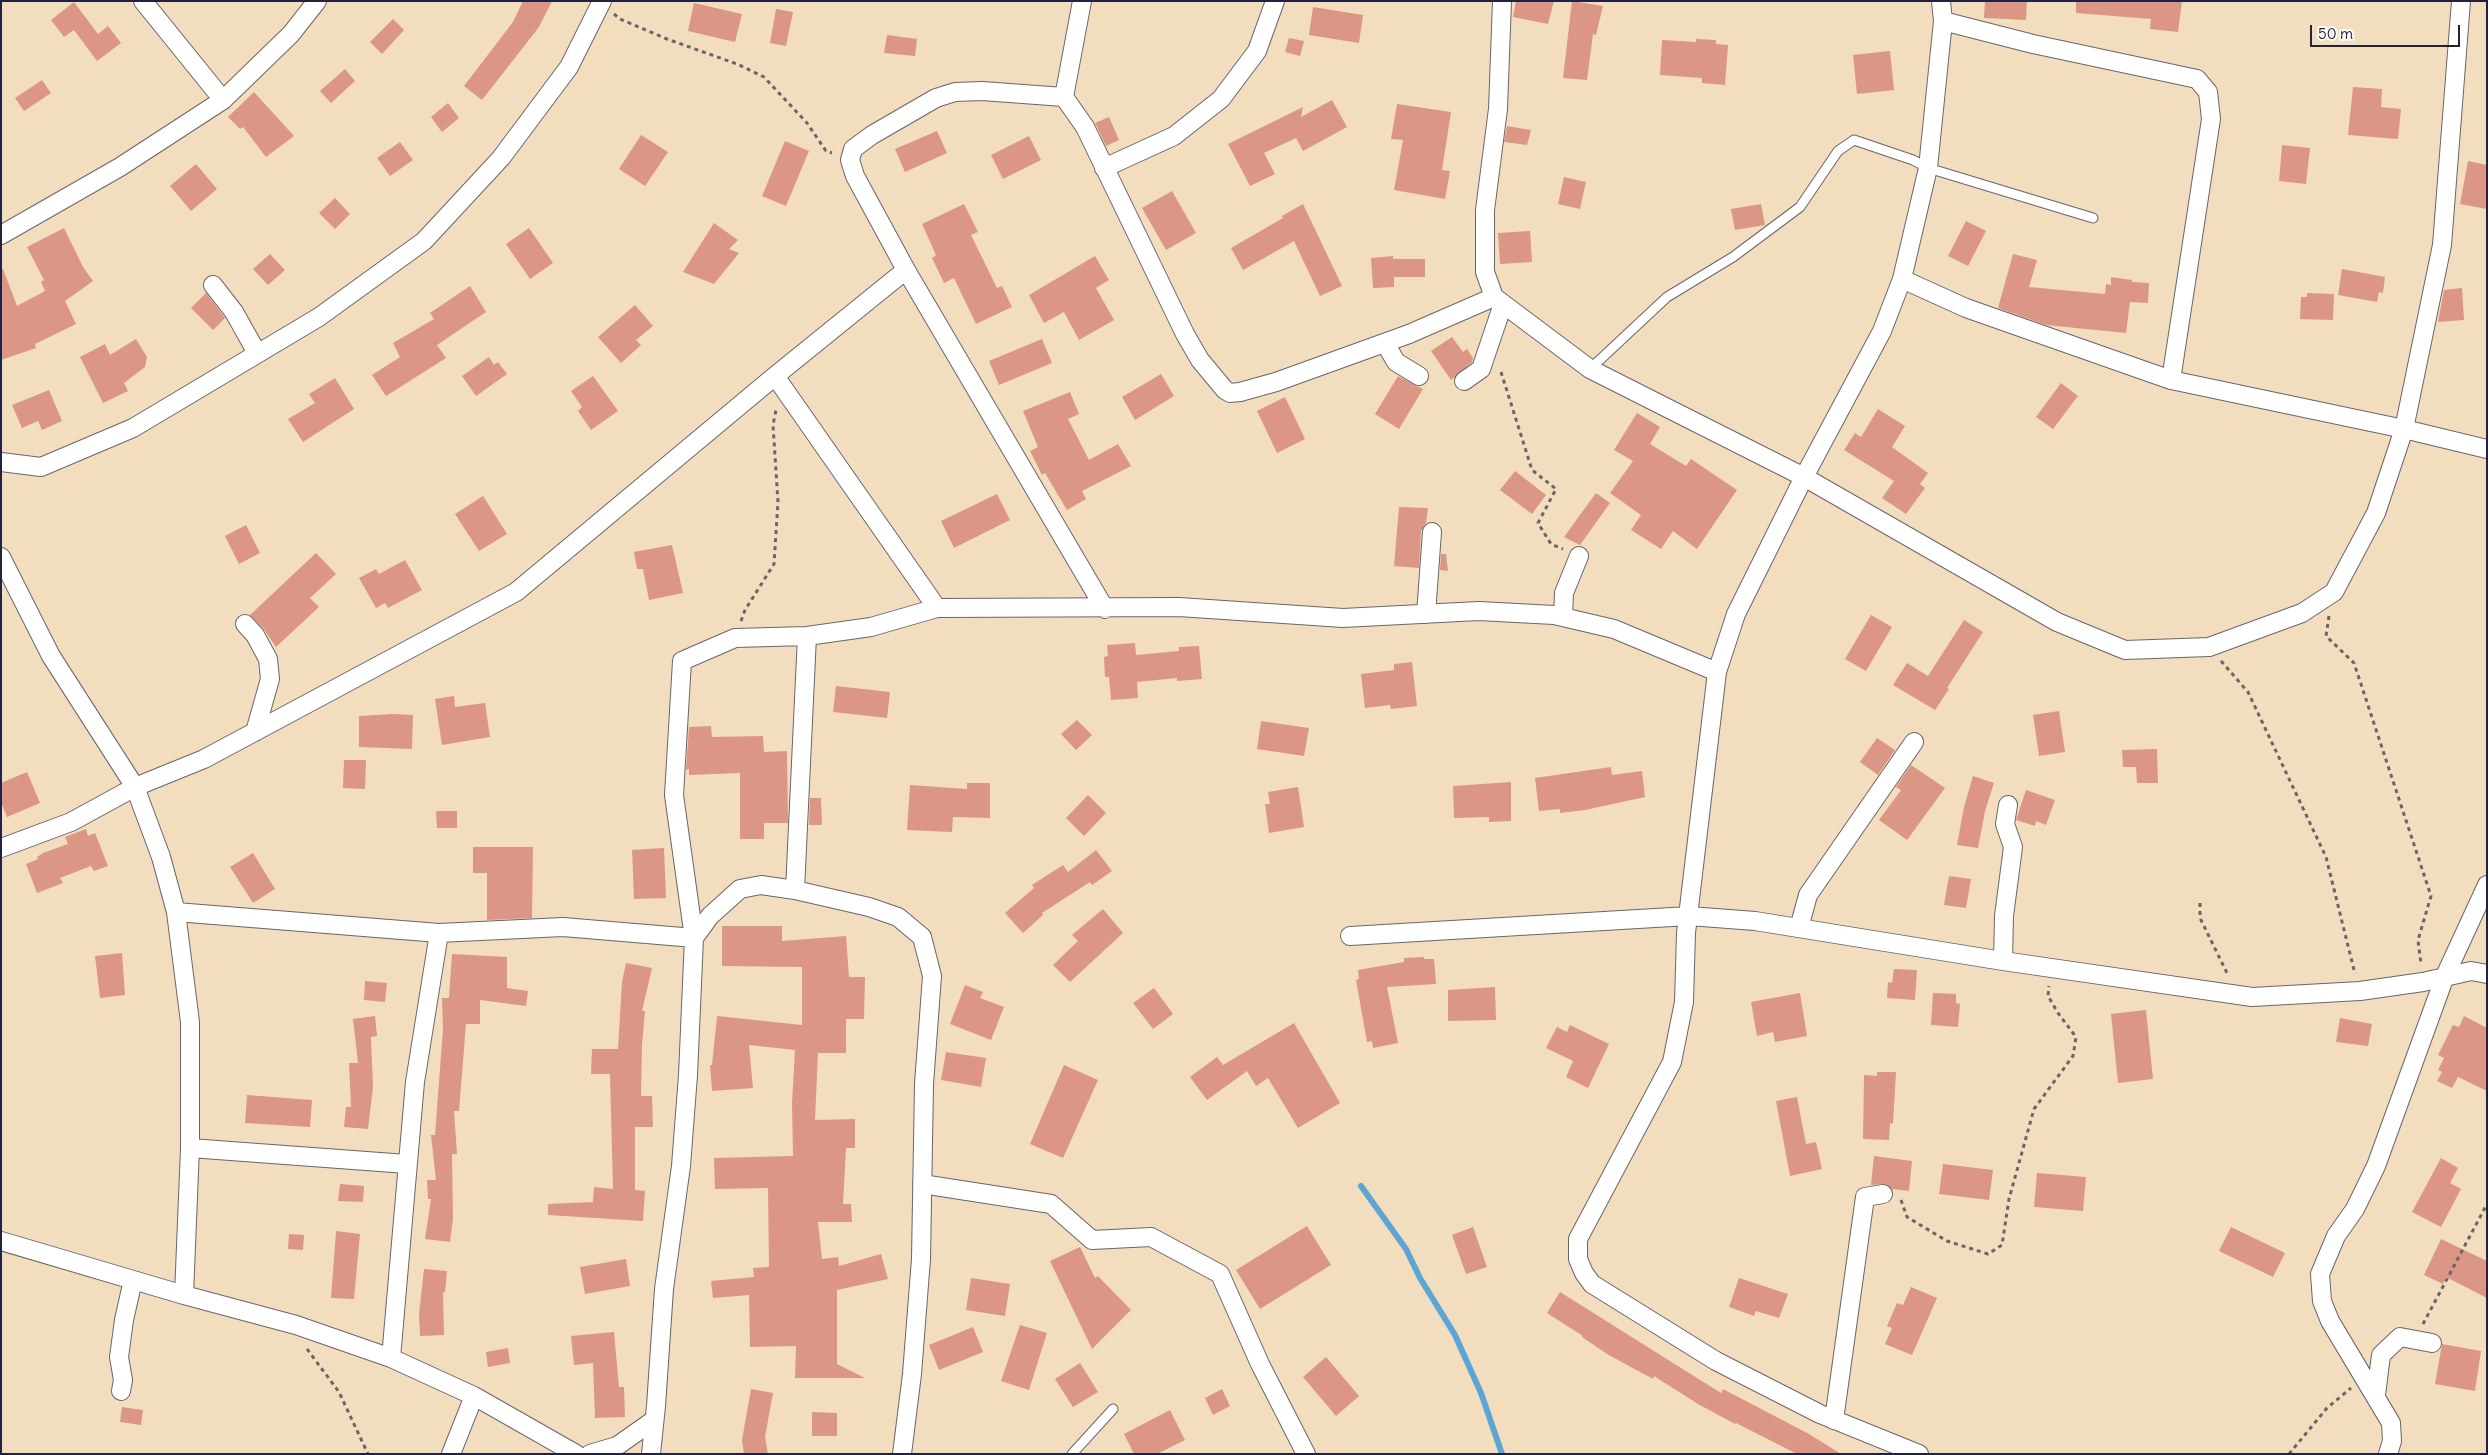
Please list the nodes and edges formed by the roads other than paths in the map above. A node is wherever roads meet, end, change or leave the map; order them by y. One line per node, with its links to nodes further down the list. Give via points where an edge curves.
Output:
1 (143, 1): 11 (street)
2 (317, 1): 11 (street, via 291,34)
3 (1082, 1): 10 (street)
4 (1275, 1): 12 (street, via 1257,51 1221,98 1174,136)
5 (1502, 1): 19 (street, via 1498,109 1485,210 1485,272)
6 (1941, 1): 9 (street)
7 (2461, 1): 27 (street, via 2442,245)
8 (602, 3): 21 (street, via 558,82 501,158 424,241 319,317)
9 (1943, 21): 13 (street); 25 (street, via 2032,44 2197,79 2208,92 2211,119)
10 (1064, 97): 12 (street, via 1085,127); 16 (street, via 954,92 936,98 872,134 853,150 850,160 855,176)
11 (223, 100): 15 (street, via 120,167)
12 (1104, 168): 20 (street, via 1185,334 1200,360 1225,390 1240,392 1276,382)
13 (1928, 168): 14 (lane); 17 (street); 22 (lane, via 1854,140 1838,151 1800,207 1733,257 1668,297)
14 (2093, 218)
15 (1, 235)
16 (906, 270): 24 (street); 35 (street)
17 (1902, 279): 25 (street, via 1966,308); 30 (street, via 1882,331)
18 (213, 285): 21 (street, via 234,312)
19 (1499, 301): 20 (street); 22 (street); 26 (street, via 1481,369)
20 (1385, 343): 23 (street, via 1396,362)
21 (257, 353): 29 (street, via 133,428 41,467)
22 (1590, 369): 30 (street)
23 (1420, 376)
24 (778, 380): 34 (street); 41 (street, via 516,592)
25 (2171, 380): 27 (street)
26 (1464, 381)
27 (2404, 429): 28 (street); 30 (street, via 2376,513 2334,592 2302,613 2209,647 2125,650 2056,622)
28 (2487, 449)
29 (1, 462)
30 (1804, 477): 40 (street, via 1736,614)
31 (1432, 532): 36 (street)
32 (1580, 556): 37 (street, via 1564,593)
33 (1, 557): 43 (street, via 51,656)
34 (937, 608): 35 (street); 39 (street, via 871,627)
35 (1105, 609): 36 (street, via 1179,608 1343,618)
36 (1426, 614): 37 (street, via 1479,611)
37 (1563, 617): 40 (street, via 1614,629)
38 (245, 624): 41 (street, via 268,659 270,680)
39 (807, 636): 47 (street); 53 (street, via 735,638 682,661 674,795)
40 (1717, 672): 49 (street)
41 (255, 732): 43 (street)
42 (1914, 742): 50 (street, via 1808,896)
43 (135, 787): 45 (street, via 71,822); 48 (street, via 161,857)
44 (2008, 805): 54 (street, via 2005,824 2013,847 2004,916)
45 (1, 848)
46 (2487, 885): 56 (street)
47 (795, 890): 53 (street, via 761,885 740,888 710,916); 59 (street, via 898,916 922,937 932,976 924,1084)
48 (176, 912): 51 (street); 57 (street, via 190,1022)
49 (1689, 916): 50 (street); 52 (street); 71 (street, via 1684,1002 1672,1062 1578,1239 1578,1258 1592,1284 1716,1361)
50 (1799, 928): 54 (street)
51 (439, 933): 53 (street, via 563,927); 58 (street, via 415,1082)
52 (1350, 936)
53 (694, 938): 70 (street, via 681,1166 664,1289)
54 (2003, 961): 56 (street, via 2252,997 2360,991)
55 (2487, 974): 56 (street, via 2471,971)
56 (2445, 976): 67 (street, via 2376,1166 2355,1209 2336,1236 2320,1274 2322,1301 2330,1322)
57 (190, 1148): 58 (street); 63 (street)
58 (407, 1164): 65 (street)
59 (922, 1184): 76 (street, via 921,1259); 78 (street, via 1051,1204 1092,1240 1150,1237 1220,1274 1260,1364)
60 (1883, 1194): 71 (street, via 1865,1197)
61 (1, 1241): 62 (street)
62 (133, 1280): 63 (street); 66 (street, via 119,1357)
63 (184, 1296): 65 (street, via 296,1326)
64 (2432, 1343): 67 (street, via 2400,1337 2381,1354)
65 (390, 1358): 68 (street)
66 (121, 1391)
67 (2376, 1395): 80 (street, via 2391,1423 2392,1441)
68 (474, 1396): 72 (street); 73 (street)
69 (1113, 1409): 77 (lane)
70 (654, 1420): 74 (street, via 616,1446); 75 (street)
71 (1834, 1420): 79 (street)
72 (451, 1454)
73 (576, 1454)
74 (590, 1454)
75 (651, 1454)
76 (902, 1454)
77 (1072, 1454)
78 (1306, 1454)
79 (1919, 1454)
80 (2388, 1454)

